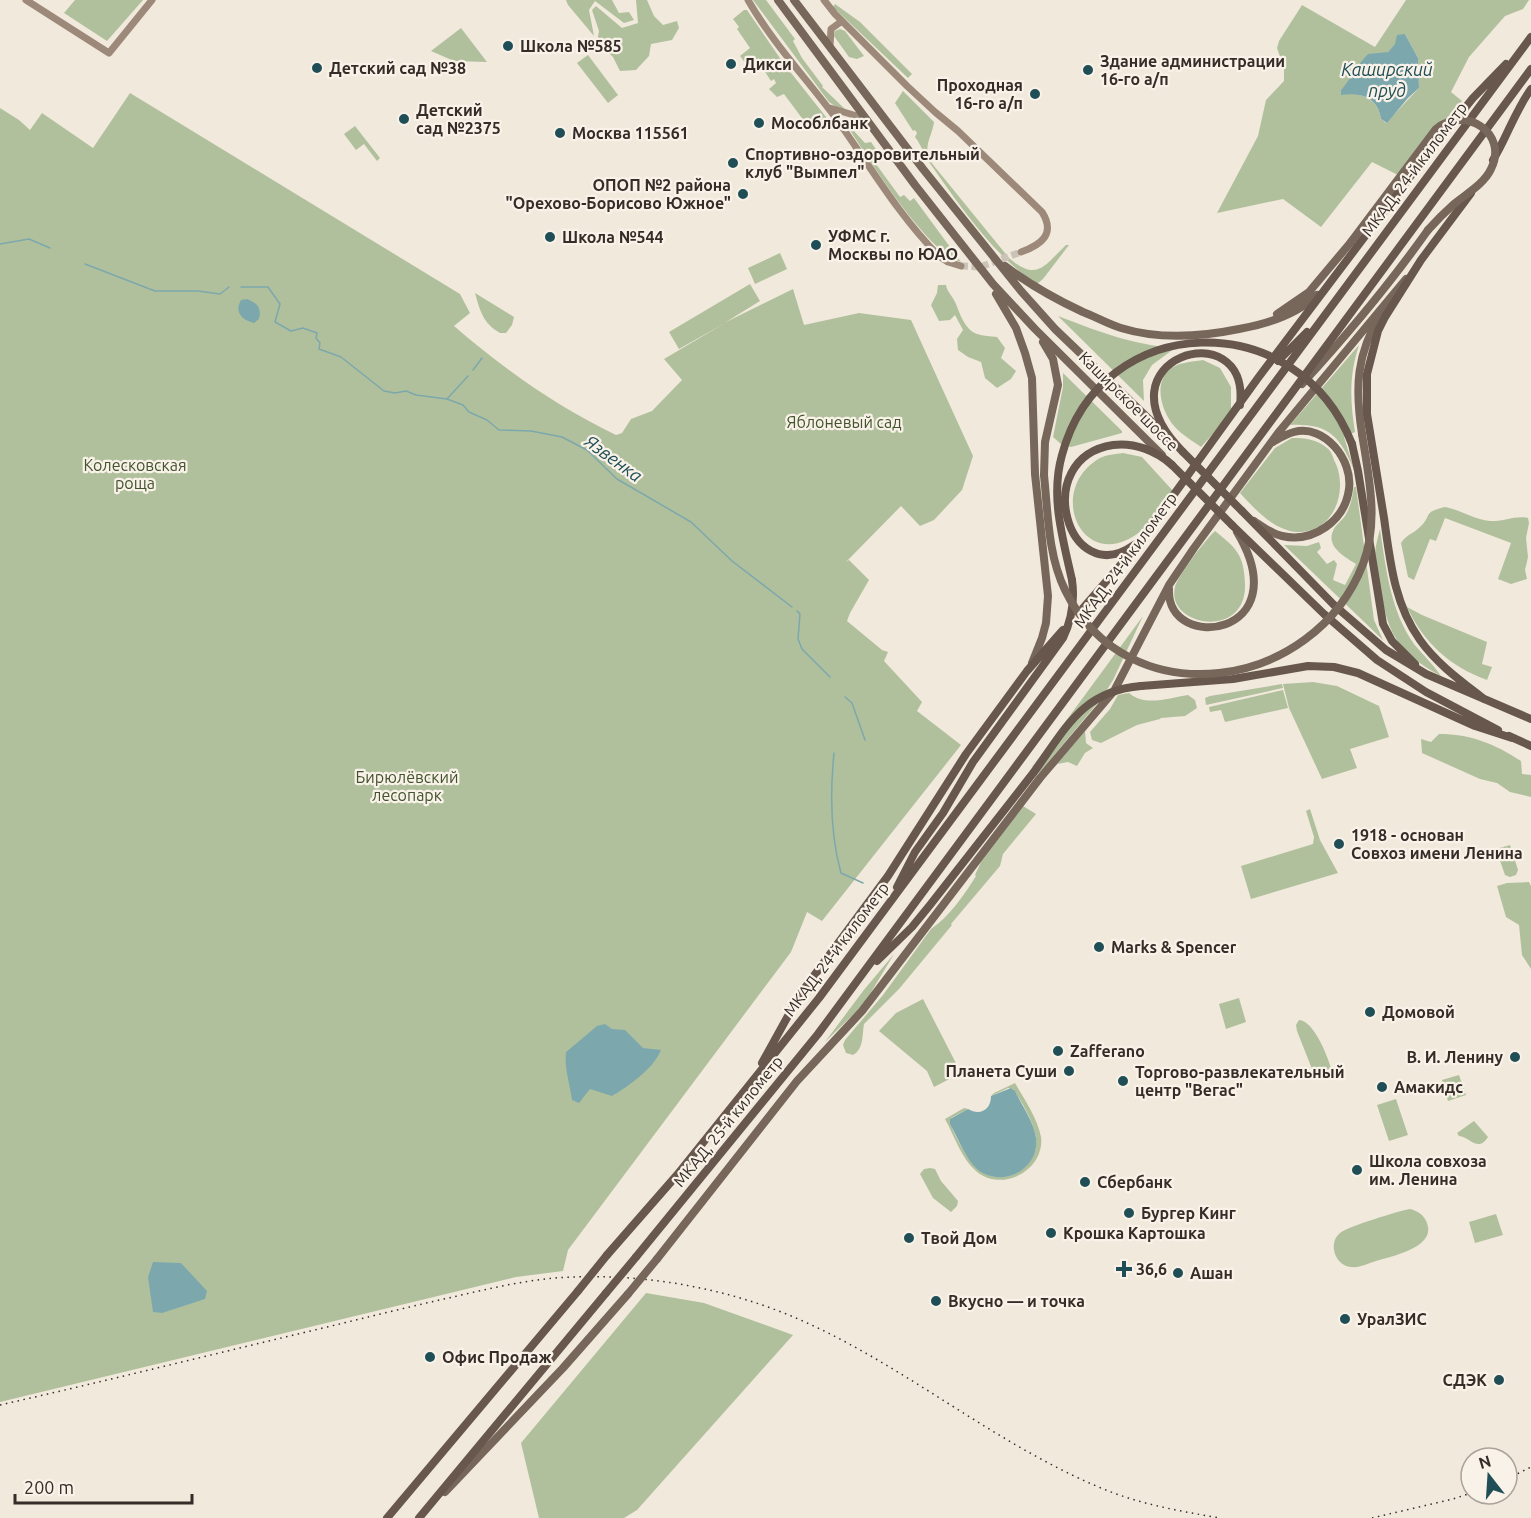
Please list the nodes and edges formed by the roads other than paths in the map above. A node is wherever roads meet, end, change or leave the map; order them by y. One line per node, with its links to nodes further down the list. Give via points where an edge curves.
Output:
1 (26, 0): 2 (main road, via 109,53)
2 (152, 0)
3 (748, 0): 13 (main road)
4 (778, 0): 14 (main road, Каширское шоссе)
5 (794, 0): 9 (main road, Каширское шоссе)
6 (824, 0): 7 (main road)
7 (842, 21): 9 (main road, via 831,29); 15 (main road, via 1044,216 1047,228 1043,241)
8 (1531, 37): 10 (highway)
9 (830, 45): 16 (main road, Каширское шоссе)
10 (1521, 50): 21 (highway, via 1473,98); 22 (highway, МКАД, 24-й километр)
11 (1531, 69): 27 (highway, МКАД, 24-й километр)
12 (1531, 89): 17 (highway, via 1514,115 1494,160)
13 (824, 102): 14 (main road, via 834,110 861,118); 18 (main road, via 892,201 933,250)
14 (876, 131): 19 (main road, Каширское шоссе)
15 (1021, 252)
16 (993, 256): 23 (main road, via 1038,290 1119,327 1184,336); 29 (main road, Каширское шоссе, via 1055,328)
17 (1421, 260): 20 (main road); 39 (highway, via 1385,317 1374,343 1365,388 1367,414 1402,608 1428,650)
18 (960, 266)
19 (980, 268): 24 (main road, Каширское шоссе); 37 (main road, via 1016,328 1032,378 1035,474 1048,609 1040,647)
20 (1406, 279): 24 (main road, bridge, via 1376,323 1359,367 1357,388 1372,496 1371,526 1363,563 1348,596 1325,625 1296,648 1234,671 1198,674 1161,669 1123,653 1094,630 1065,591 1050,538 1044,475 1045,442 1058,376); 28 (main road)
21 (1324, 289): 23 (main road, via 1302,308); 25 (highway)
22 (1323, 317): 25 (highway); 44 (highway, МКАД, 24-й километр)
23 (1245, 328): 27 (main road, bridge, via 1279,313 1309,292 1436,129 1457,119 1475,122 1485,129 1494,145 1495,157 1484,179 1428,230 1351,331)
24 (1035, 329): 30 (main road, Каширское шоссе)
25 (1247, 396): 26 (highway)
26 (1240, 405): 29 (highway, via 1240,381 1230,364 1221,358 1199,352 1170,362 1156,380 1154,402 1164,427); 33 (highway)
27 (1283, 405): 43 (highway, МКАД, 24-й километр)
28 (1270, 444): 31 (main road, via 1301,431 1328,440 1346,466 1347,499 1335,520 1306,537 1273,533); 34 (main road)
29 (1180, 450): 31 (highway, Каширское шоссе, bridge)
30 (1165, 459): 32 (highway, Каширское шоссе, bridge); 33 (highway, via 1143,447 1106,446 1081,461 1066,486 1068,525 1078,542 1089,550 1112,555)
31 (1249, 518): 38 (highway, Каширское шоссе, via 1369,636)
32 (1234, 527): 34 (main road, via 1250,556 1254,574 1252,595 1240,615 1217,627 1191,624 1174,608); 41 (highway, Каширское шоссе, via 1377,660 1426,692)
33 (1143, 536): 35 (highway)
34 (1170, 585): 48 (main road, bridge, via 1114,691 1040,778 847,1029 798,1081 628,1294)
35 (1083, 608)
36 (1063, 630): 37 (highway)
37 (1027, 671): 46 (highway, via 966,754 888,876 808,982)
38 (1426, 674): 39 (highway, Каширское шоссе); 44 (highway, bridge, via 1401,652 1383,624 1352,444 1323,393 1297,370 1263,352 1230,343 1193,342 1137,359 1090,398 1061,455 1058,512 1074,600 1063,638 915,852)
39 (1484, 699): 40 (highway, Каширское шоссе)
40 (1531, 719)
41 (1512, 738): 42 (highway, Каширское шоссе); 45 (highway, bridge, via 1475,726 1358,673 1334,667 1313,666 1233,679 1117,689 1095,699 1071,721 930,905)
42 (1531, 746)
43 (1009, 776): 45 (highway, МКАД, 25-й километр)
44 (884, 912): 46 (highway, МКАД, 24-й километр)
45 (863, 973): 48 (highway, МКАД, 25-й километр, bridge, via 811,1043)
46 (750, 1085): 47 (highway, МКАД, 25-й километр, bridge)
47 (387, 1518)
48 (419, 1518)

